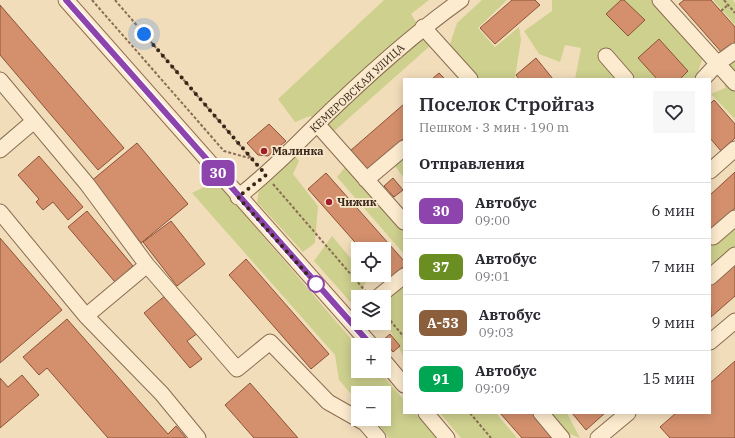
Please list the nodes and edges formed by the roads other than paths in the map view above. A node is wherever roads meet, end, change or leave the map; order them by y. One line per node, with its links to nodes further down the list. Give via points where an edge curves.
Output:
1 (66, 0): 20 (street)
2 (461, 0): 4 (street, КЕМЕРОВСКАЯ УЛИЦА)
3 (660, 0): 7 (street)
4 (423, 27): 8 (street); 14 (street, КЕМЕРОВСКАЯ УЛИЦА)
5 (735, 51): 7 (street)
6 (606, 56): 9 (street)
7 (717, 64): 10 (street); 12 (street)
8 (469, 78)
9 (625, 78)
10 (704, 78)
11 (0, 80): 13 (street)
12 (735, 83)
13 (34, 121): 17 (street); 26 (street, via 87,184)
14 (317, 124): 19 (street); 20 (street, КЕМЕРОВСКАЯ УЛИЦА, via 266,175)
15 (403, 149): 19 (street)
16 (735, 149): 18 (street)
17 (0, 150)
18 (711, 170)
19 (366, 180): 22 (street)
20 (238, 197): 30 (street)
21 (0, 212): 31 (street)
22 (402, 215)
23 (735, 218): 24 (street)
24 (713, 237)
25 (735, 255): 27 (street)
26 (147, 265): 31 (street); 39 (street, via 237,369 270,342 328,402)
27 (711, 276)
28 (403, 277): 29 (street)
29 (387, 290)
30 (351, 314)
31 (86, 316): 41 (street, via 162,394)
32 (735, 321): 33 (street)
33 (711, 341)
34 (391, 369): 35 (street)
35 (403, 382)
36 (427, 414): 43 (street)
37 (542, 414): 44 (street)
38 (627, 414): 45 (street)
39 (351, 415)
40 (368, 426): 42 (street)
41 (198, 438)
42 (378, 438)
43 (447, 438)
44 (562, 438)
45 (598, 438)

